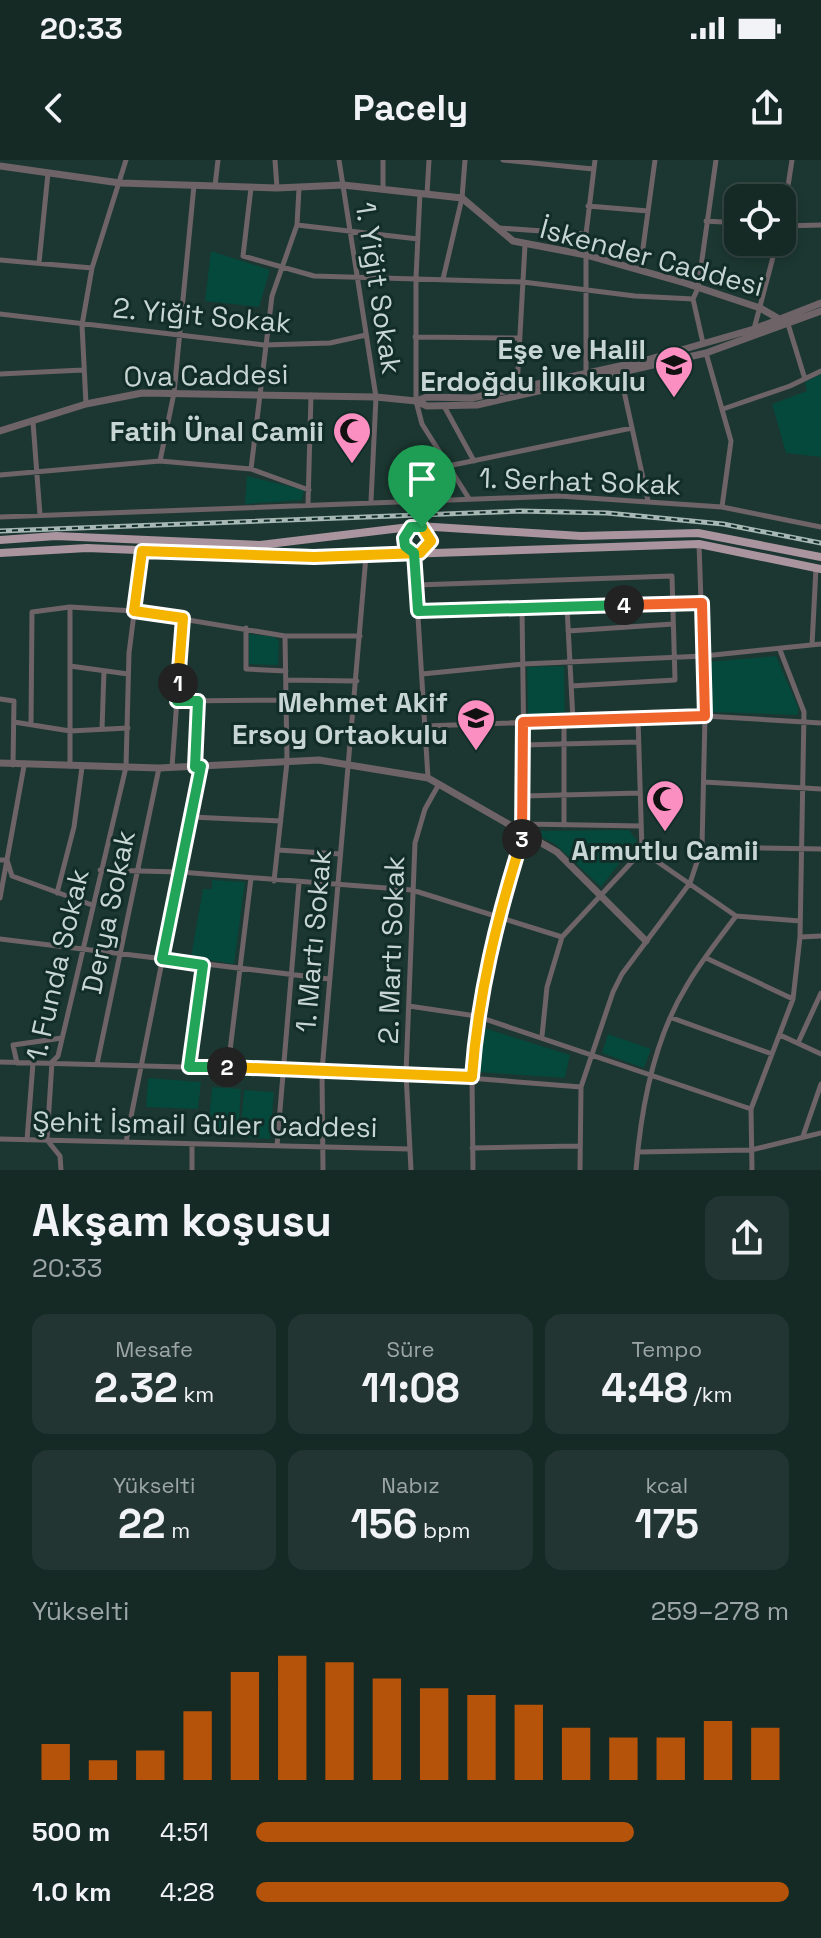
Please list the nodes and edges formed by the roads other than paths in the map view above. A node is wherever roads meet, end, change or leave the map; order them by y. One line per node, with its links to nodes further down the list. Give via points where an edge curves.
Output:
1 (126, 160): 16 (street)
2 (218, 160): 20 (street)
3 (275, 160): 22 (street)
4 (339, 160): 19 (street, 1. Yiğit Sokak)
5 (383, 160): 24 (street)
6 (429, 160): 25 (street)
7 (465, 160): 26 (street)
8 (503, 160): 14 (street)
9 (595, 160): 14 (street)
10 (655, 160): 28 (street)
11 (716, 160): 29 (street)
12 (792, 160): 17 (street)
13 (0, 166): 15 (street)
14 (594, 169): 27 (street)
15 (48, 172): 16 (street); 42 (street)
16 (120, 183): 18 (street); 43 (street)
17 (788, 184)
18 (194, 185): 20 (street); 60 (street)
19 (343, 185): 23 (street); 24 (street); 35 (street, 1. Yiğit Sokak)
20 (215, 186): 21 (street)
21 (251, 188): 22 (street); 44 (street, via 243,256)
22 (277, 188): 23 (street)
23 (299, 188): 31 (street)
24 (383, 188): 25 (street)
25 (423, 194): 26 (street); 37 (street)
26 (462, 198): 34 (street, İskender Caddesi); 48 (street)
27 (588, 206): 28 (street); 36 (street)
28 (648, 211): 45 (street)
29 (706, 221): 30 (street); 50 (street)
30 (724, 222)
31 (297, 225): 35 (street); 44 (street)
32 (796, 225): 33 (street)
33 (821, 225)
34 (495, 228): 36 (street); 38 (street, İskender Caddesi)
35 (350, 231): 37 (street); 46 (street, 1. Yiğit Sokak)
36 (586, 234): 39 (street)
37 (418, 239): 47 (street)
38 (525, 245): 39 (street, İskender Caddesi); 49 (street)
39 (586, 255): 45 (street, İskender Caddesi); 51 (street)
40 (773, 256): 54 (street)
41 (0, 260): 42 (street)
42 (39, 263): 43 (street)
43 (92, 268): 58 (street)
44 (280, 269): 46 (street); 64 (street)
45 (640, 271): 50 (street, İskender Caddesi)
46 (357, 277): 47 (street); 61 (street, 1. Yiğit Sokak)
47 (416, 278): 48 (street); 62 (street)
48 (443, 279): 49 (street)
49 (523, 282): 51 (street); 63 (street)
50 (698, 288): 52 (street); 54 (street, İskender Caddesi)
51 (585, 289): 52 (street); 71 (street)
52 (693, 299): 65 (street)
53 (821, 303): 57 (street, Ova Caddesi)
54 (760, 308): 57 (street, İskender Caddesi); 59 (street)
55 (821, 311): 57 (street, Ova Caddesi)
56 (0, 314): 58 (street, 2. Yiğit Sokak)
57 (785, 321): 59 (street, Ova Caddesi); 65 (street, Ova Caddesi); 70 (street)
58 (82, 325): 60 (street, 2. Yiğit Sokak); 66 (street)
59 (754, 329): 65 (street, Ova Caddesi)
60 (179, 333): 64 (street, 2. Yiğit Sokak); 73 (street)
61 (366, 335): 64 (street, 2. Yiğit Sokak, via 330,343); 76 (street, 1. Yiğit Sokak)
62 (415, 337): 63 (street); 77 (street)
63 (520, 338): 72 (street)
64 (264, 345): 74 (street)
65 (704, 350): 68 (street, Ova Caddesi); 71 (street, Ova Caddesi); 80 (street)
66 (83, 370): 69 (street); 78 (street)
67 (821, 371): 70 (street)
68 (620, 373): 71 (street, Ova Caddesi); 82 (street)
69 (0, 374)
70 (804, 376): 80 (street)
71 (586, 377): 72 (street, Ova Caddesi); 79 (street, Ova Caddesi, via 477,405)
72 (517, 388): 77 (street, Ova Caddesi, via 472,398)
73 (174, 393): 74 (street, Ova Caddesi); 78 (street, Ova Caddesi); 84 (street)
74 (259, 395): 75 (street, Ova Caddesi); 87 (street)
75 (311, 395): 76 (street, Ova Caddesi); 90 (street)
76 (376, 397): 77 (street, Ova Caddesi); 92 (street, 1. Yiğit Sokak)
77 (416, 401): 79 (street, Ova Caddesi); 86 (street, via 422,424)
78 (86, 404): 81 (street, Ova Caddesi)
79 (444, 406): 85 (street)
80 (723, 409): 95 (street, via 732,449)
81 (33, 422): 83 (street, Ova Caddesi); 88 (street)
82 (632, 428): 85 (street); 93 (street)
83 (0, 431)
84 (160, 461): 87 (street); 88 (street)
85 (474, 461): 86 (street)
86 (448, 466): 91 (street)
87 (251, 469): 90 (street)
88 (38, 473): 89 (street); 96 (street)
89 (0, 475)
90 (309, 490): 94 (street)
91 (468, 497): 92 (street, 1. Serhat Sokak); 93 (street, 1. Serhat Sokak)
92 (371, 501): 94 (street, 1. Serhat Sokak)
93 (648, 501): 95 (street, 1. Serhat Sokak)
94 (308, 504): 96 (street, 1. Serhat Sokak)
95 (722, 507): 98 (street, 1. Serhat Sokak)
96 (40, 515): 97 (street, 1. Serhat Sokak)
97 (0, 517)
98 (821, 527)
99 (410, 528): 100 (main road); 101 (main road, via 260,545 56,536); 105 (main road, via 404,542)
100 (424, 528): 105 (main road, via 431,541); 107 (main road, via 581,536 698,533)
101 (0, 540)
102 (699, 544): 105 (main road); 108 (main road); 111 (street)
103 (142, 551): 104 (main road, via 60,547); 106 (main road); 115 (street, 1. Funda Sokak)
104 (0, 553)
105 (418, 553): 106 (main road); 109 (street)
106 (367, 555): 122 (street, 1. Martı Sokak)
107 (821, 557)
108 (819, 569): 124 (street)
109 (416, 585): 110 (street, via 672,576); 116 (street)
110 (673, 603): 111 (street); 113 (street); 118 (street)
111 (702, 603): 126 (street)
112 (70, 607): 115 (street); 130 (street); 150 (street, via 32,612)
113 (567, 607): 114 (street); 120 (street)
114 (522, 608): 116 (street); 129 (street)
115 (134, 611): 117 (street); 133 (street, 1. Funda Sokak)
116 (418, 611): 134 (street)
117 (183, 618): 119 (street); 140 (street)
118 (673, 624): 120 (street); 127 (street)
119 (246, 628): 121 (street); 132 (street, via 246,669)
120 (568, 631): 128 (street)
121 (285, 636): 122 (street); 132 (street)
122 (360, 636): 136 (street, 1. Martı Sokak)
123 (821, 644): 124 (street)
124 (812, 645): 125 (street)
125 (780, 650): 126 (street); 148 (street)
126 (704, 656): 127 (street); 142 (street)
127 (674, 658): 128 (street); 137 (street, via 675,680)
128 (570, 662): 129 (street); 137 (street)
129 (523, 664): 134 (street); 147 (street)
130 (70, 666): 131 (street); 154 (street)
131 (104, 671): 133 (street); 153 (street)
132 (286, 671): 135 (street)
133 (128, 674): 152 (street, 1. Funda Sokak)
134 (422, 674): 151 (street)
135 (286, 680): 136 (street); 139 (street)
136 (357, 681): 160 (street, 1. Martı Sokak)
137 (571, 686): 144 (street)
138 (0, 699): 146 (street, via 14,701)
139 (286, 700): 141 (street); 158 (street)
140 (177, 701): 141 (street); 167 (street)
141 (198, 701): 163 (street)
142 (705, 716): 143 (street); 148 (street); 170 (street)
143 (638, 718): 144 (street); 155 (street)
144 (573, 720): 145 (street)
145 (564, 721): 147 (street); 156 (street)
146 (14, 722): 150 (street); 161 (street)
147 (523, 722): 151 (street); 157 (street)
148 (804, 722): 149 (street); 172 (street)
149 (821, 723)
150 (31, 725): 154 (street)
151 (425, 726): 169 (street)
152 (128, 728): 153 (street); 166 (street, 1. Funda Sokak)
153 (102, 729): 154 (street)
154 (70, 731): 164 (street)
155 (638, 742): 156 (street); 174 (street)
156 (564, 744): 157 (street); 175 (street)
157 (524, 745): 176 (street)
158 (287, 762): 160 (street); 163 (street); 178 (street)
159 (0, 763): 161 (street)
160 (351, 764): 169 (street); 187 (street, 1. Martı Sokak)
161 (13, 765): 162 (street)
162 (24, 766): 164 (street); 188 (street)
163 (198, 766): 167 (street); 177 (street)
164 (70, 767): 165 (street)
165 (82, 767): 166 (street); 198 (street)
166 (126, 767): 168 (street); 189 (street, 1. Funda Sokak)
167 (172, 767): 168 (street)
168 (159, 768): 190 (street, Derya Sokak)
169 (428, 778): 171 (street)
170 (704, 782): 172 (street); 182 (street)
171 (439, 784): 181 (street); 197 (street, 2. Martı Sokak, via 418,826)
172 (802, 788): 173 (street); 183 (street)
173 (821, 789)
174 (640, 793): 175 (street); 180 (street)
175 (564, 795): 176 (street); 179 (street)
176 (524, 796): 181 (street)
177 (191, 817): 178 (street); 191 (street)
178 (281, 821): 185 (street)
179 (564, 825): 180 (street); 181 (street)
180 (641, 826): 186 (street)
181 (525, 828): 199 (street); 202 (street)
182 (702, 847): 183 (street); 195 (street)
183 (801, 848): 184 (street); 204 (street)
184 (821, 849)
185 (278, 850): 187 (street); 193 (street)
186 (642, 851): 195 (street); 199 (street)
187 (340, 854): 196 (street, 1. Martı Sokak)
188 (3, 860): 198 (street, via 12,876); 200 (street)
189 (100, 870): 190 (street); 201 (street, 1. Funda Sokak)
190 (137, 871): 191 (street); 211 (street, Derya Sokak)
191 (180, 872): 192 (street); 213 (street)
192 (251, 878): 193 (street); 215 (street)
193 (274, 881): 194 (street)
194 (299, 883): 196 (street); 216 (street)
195 (690, 883): 203 (street); 209 (street)
196 (338, 886): 197 (street); 217 (street, 1. Martı Sokak)
197 (412, 890): 202 (street); 220 (street, 2. Martı Sokak)
198 (57, 893): 201 (street)
199 (601, 895): 206 (street); 209 (street)
200 (0, 898)
201 (92, 905): 210 (street, 1. Funda Sokak)
202 (498, 915): 206 (street); 221 (street)
203 (736, 916): 204 (street); 212 (street)
204 (800, 921): 207 (street)
205 (821, 936): 207 (street)
206 (562, 937): 224 (street, via 547,987)
207 (800, 937): 219 (street)
208 (0, 939): 210 (street)
209 (646, 941): 229 (street, via 617,983)
210 (82, 950): 211 (street); 225 (street, 1. Funda Sokak)
211 (119, 956): 213 (street); 234 (street, Derya Sokak)
212 (706, 958): 219 (street); 222 (street)
213 (162, 959): 214 (street); 235 (street)
214 (203, 965): 215 (street); 236 (street)
215 (240, 970): 216 (street); 237 (street)
216 (291, 976): 217 (street); 238 (street)
217 (329, 979): 239 (street, 1. Martı Sokak)
218 (821, 993): 226 (street)
219 (793, 999): 223 (street)
220 (408, 1006): 221 (street); 240 (street, 2. Martı Sokak)
221 (476, 1016): 224 (street); 242 (street)
222 (672, 1018): 227 (street); 241 (street)
223 (780, 1035): 226 (street); 227 (street)
224 (542, 1036): 229 (street)
225 (62, 1038): 231 (street, 1. Funda Sokak); 232 (street, via 13,1045)
226 (798, 1043): 228 (street)
227 (772, 1054): 245 (street)
228 (821, 1054)
229 (590, 1056): 241 (street); 244 (street)
230 (0, 1062): 232 (street)
231 (52, 1062): 233 (street); 234 (street); 250 (street, 1. Funda Sokak)
232 (17, 1063): 233 (street)
233 (33, 1063): 249 (street)
234 (97, 1064): 235 (street)
235 (141, 1065): 236 (street); 251 (street)
236 (189, 1067): 237 (street)
237 (228, 1067): 238 (street)
238 (283, 1070): 239 (street); 253 (street)
239 (322, 1071): 240 (street); 255 (street, 1. Martı Sokak)
240 (406, 1073): 242 (street); 257 (street, 2. Martı Sokak)
241 (650, 1076): 245 (street); 259 (street)
242 (472, 1077): 244 (street); 256 (street)
243 (821, 1084): 247 (street)
244 (581, 1087): 254 (street)
245 (751, 1109): 258 (street)
246 (821, 1133): 247 (street)
247 (803, 1137): 258 (street)
248 (0, 1139): 249 (street, Şehit İsmail Güler Caddesi)
249 (27, 1140): 250 (street, Şehit İsmail Güler Caddesi)
250 (47, 1140): 251 (street, Şehit İsmail Güler Caddesi); 260 (street, 1. Funda Sokak, via 60,1156)
251 (126, 1142): 252 (street, Şehit İsmail Güler Caddesi)
252 (192, 1144): 253 (street, Şehit İsmail Güler Caddesi); 261 (street)
253 (277, 1146): 255 (street, Şehit İsmail Güler Caddesi)
254 (578, 1146): 256 (street); 265 (street)
255 (323, 1147): 257 (street, Şehit İsmail Güler Caddesi); 262 (street, 1. Martı Sokak)
256 (472, 1148): 264 (street)
257 (409, 1149): 263 (street, 2. Martı Sokak)
258 (751, 1150): 259 (street); 267 (street)
259 (638, 1152): 266 (street)
260 (61, 1170)
261 (192, 1170)
262 (323, 1170)
263 (411, 1170)
264 (473, 1170)
265 (580, 1170)
266 (636, 1170)
267 (752, 1170)

